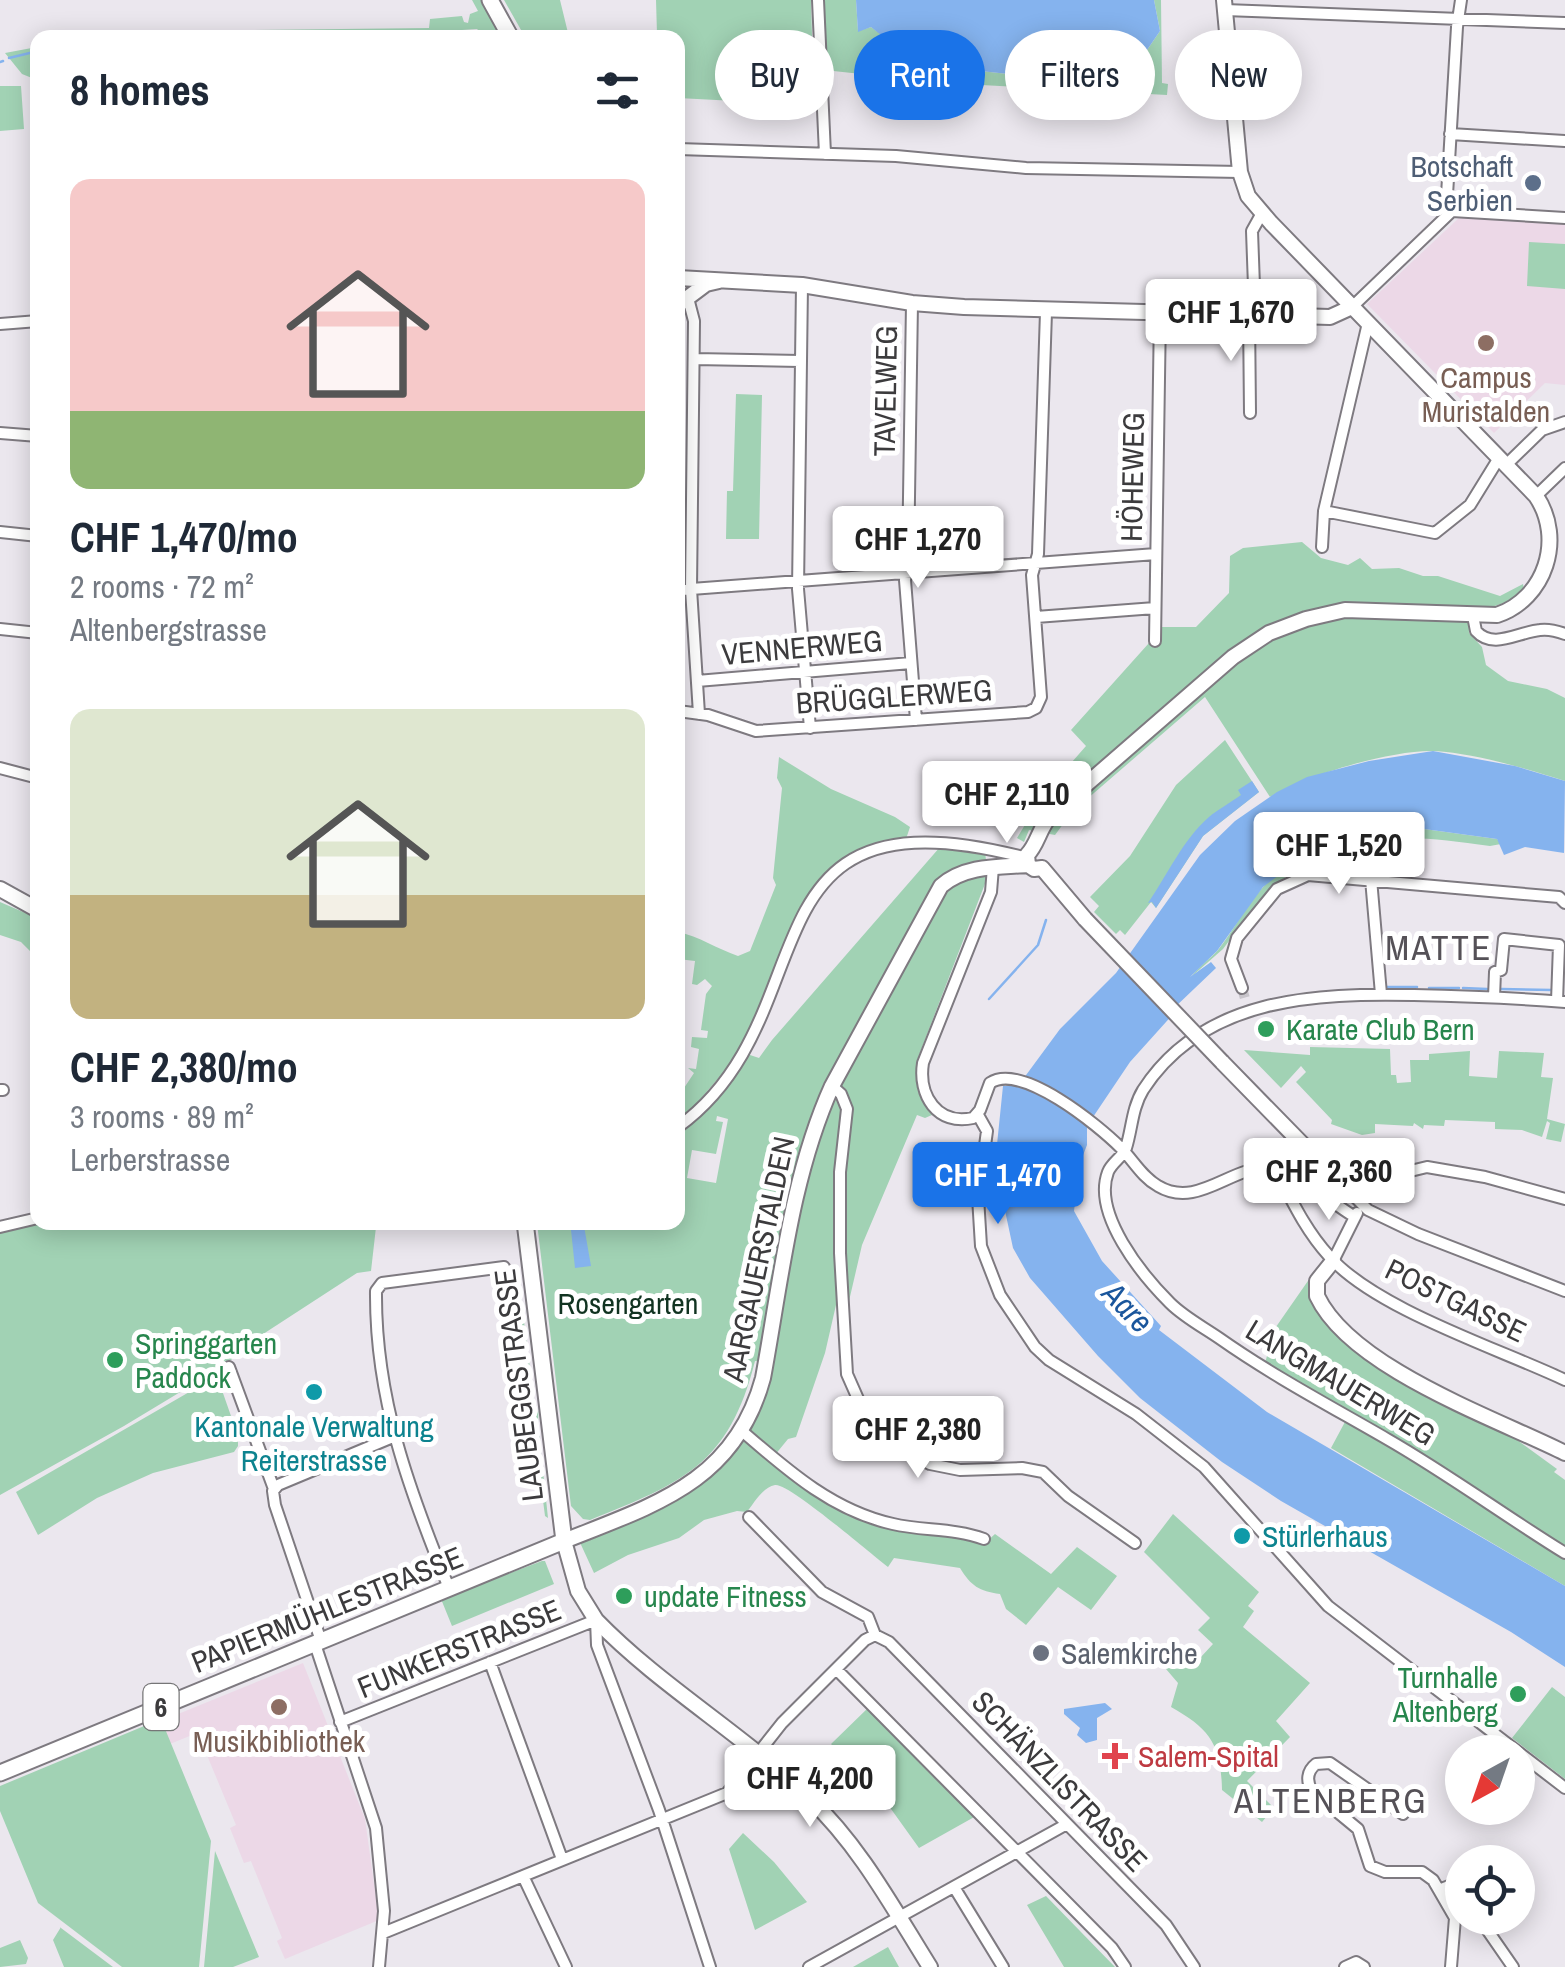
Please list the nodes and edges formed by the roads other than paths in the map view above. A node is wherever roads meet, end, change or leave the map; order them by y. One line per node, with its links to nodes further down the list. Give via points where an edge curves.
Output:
1 (490, 0): 9 (main road)
2 (818, 0): 13 (street)
3 (1386, 0): 6 (street)
4 (1462, 0): 7 (street)
5 (1224, 5): 6 (street); 14 (main road)
6 (1386, 16): 7 (street)
7 (1458, 19): 8 (street); 10 (street)
8 (1565, 23)
9 (507, 30)
10 (1450, 134): 11 (street); 15 (street, via 1446,195)
11 (1565, 141)
12 (685, 149): 13 (street)
13 (825, 154): 14 (street, via 1026,168)
14 (1240, 172): 16 (main road)
15 (1452, 211): 17 (street); 23 (street)
16 (1262, 213): 23 (main road); 26 (street, via 1252,230)
17 (1565, 218)
18 (685, 278): 19 (main road)
19 (720, 281): 20 (main road); 21 (main road)
20 (802, 285): 22 (main road); 31 (street)
21 (686, 299): 30 (street, via 693,308)
22 (912, 303): 24 (main road); 47 (street, TAVELWEG)
23 (1352, 306): 26 (main road, via 1335,316); 28 (main road)
24 (1046, 312): 25 (main road); 46 (street)
25 (1160, 313): 26 (main road); 45 (street, HÖHEWEG)
26 (1252, 314): 32 (street)
27 (30, 322): 29 (street)
28 (1368, 323): 36 (main road); 41 (street)
29 (0, 324)
30 (694, 360): 31 (street); 40 (street)
31 (800, 361): 48 (street)
32 (1250, 414)
33 (1565, 422): 36 (street, via 1545,428)
34 (0, 433): 35 (street)
35 (30, 435)
36 (1503, 462): 38 (main road); 41 (street, via 1472,503 1435,533)
37 (1565, 468): 38 (street)
38 (1536, 496): 52 (main road, via 1555,540 1545,571 1530,595 1507,612)
39 (685, 498): 40 (street)
40 (692, 498): 50 (street)
41 (1324, 512): 44 (street)
42 (0, 532): 43 (street)
43 (30, 535)
44 (1322, 547)
45 (1156, 554): 46 (street); 51 (street, HÖHEWEG)
46 (1035, 563): 47 (street); 53 (street)
47 (906, 572): 48 (street); 58 (street, TAVELWEG)
48 (798, 581): 50 (street); 59 (street)
49 (685, 589): 50 (street)
50 (691, 589): 60 (street)
51 (1156, 608): 53 (street); 57 (street, HÖHEWEG)
52 (1473, 616): 56 (street, via 1484,638 1540,630); 67 (main road, via 1345,610 1269,633 1050,815)
53 (1036, 617): 63 (street, BRÜGGLERWEG, via 1039,705 1028,712)
54 (0, 629): 55 (street)
55 (30, 633)
56 (1565, 634)
57 (1155, 641)
58 (911, 662): 59 (street, VENNERWEG); 63 (street, TAVELWEG)
59 (805, 672): 60 (street, VENNERWEG); 64 (street)
60 (697, 681): 62 (street)
61 (685, 712): 62 (street)
62 (700, 714): 64 (street, BRÜGGLERWEG, via 750,731)
63 (916, 720): 64 (street, BRÜGGLERWEG)
64 (810, 728)
65 (0, 768): 66 (street)
66 (30, 776)
67 (1033, 860): 68 (main road, AARGAUERSTALDEN); 80 (street, via 918,840 837,869 798,920 739,1060); 81 (main road, bridge)
68 (993, 867): 78 (main road, AARGAUERSTALDEN, via 955,876 936,893); 79 (street, via 991,892 922,1075 926,1096 940,1114 963,1120)
69 (1371, 880): 71 (street); 74 (street, via 1311,874 1277,889 1232,948); 75 (street)
70 (0, 890): 72 (main road)
71 (1565, 903)
72 (30, 906)
73 (1562, 943): 76 (street, via 1504,940); 77 (street)
74 (1242, 988)
75 (1381, 994): 76 (street); 82 (street, via 1247,1006 1177,1051 1146,1086)
76 (1494, 997): 77 (street)
77 (1561, 1002)
78 (832, 1086): 96 (main road, AARGAUERSTALDEN, via 808,1149 762,1378); 103 (street, via 847,1109 840,1253 847,1374 862,1408 887,1440 930,1464 1043,1472)
79 (978, 1115): 82 (street, via 990,1083 1021,1079 1090,1120); 114 (street, via 988,1132 978,1205 981,1246 1000,1295 1035,1347 1136,1414 1221,1482 1332,1610)
80 (685, 1120)
81 (1309, 1151): 84 (street)
82 (1124, 1152): 83 (street, via 1156,1186 1177,1192 1209,1188 1256,1169); 104 (street, LANGMAUERWEG, via 1107,1178 1114,1230 1176,1308)
83 (1276, 1171): 87 (street); 91 (street, POSTGASSE)
84 (1348, 1191): 85 (street, via 1427,1168); 86 (street)
85 (1565, 1200)
86 (1360, 1205): 87 (street); 93 (street)
87 (1355, 1217): 91 (street)
88 (30, 1220): 89 (street)
89 (0, 1228)
90 (527, 1230): 102 (main road, LAUBEGGSTRASSE)
91 (1333, 1261): 95 (street, POSTGASSE, via 1417,1314); 98 (main road, via 1317,1282 1318,1298 1360,1346)
92 (504, 1267): 97 (street, via 378,1286 379,1364)
93 (1565, 1291)
94 (229, 1367): 99 (street)
95 (1565, 1380)
96 (742, 1431): 101 (street, via 846,1507 888,1523); 102 (main road, AARGAUERSTALDEN, via 712,1467 680,1491)
97 (393, 1438): 99 (street); 105 (street)
98 (1565, 1453)
99 (274, 1489): 108 (street)
100 (748, 1517): 107 (street, SCHÄNZLISTRASSE, via 822,1592 868,1618)
101 (984, 1539)
102 (564, 1540): 105 (main road, PAPIERMÜHLESTRASSE / 6); 106 (main road, via 578,1592)
103 (1134, 1543)
104 (1565, 1553)
105 (449, 1588): 108 (main road, PAPIERMÜHLESTRASSE / 6)
106 (596, 1620): 109 (street, FUNKERSTRASSE); 112 (main road); 116 (street, via 597,1646)
107 (878, 1636): 110 (street); 117 (street, SCHÄNZLISTRASSE)
108 (318, 1643): 111 (street); 113 (main road, PAPIERMÜHLESTRASSE / 6)
109 (490, 1662): 111 (street, FUNKERSTRASSE); 119 (street)
110 (836, 1668): 112 (street); 118 (street)
111 (340, 1722): 125 (street, via 376,1828)
112 (758, 1753): 116 (street, via 727,1794); 124 (main road, via 840,1830)
113 (0, 1773)
114 (1565, 1788)
115 (1403, 1814): 123 (street, via 1333,1764 1310,1770 1310,1789 1358,1829 1370,1866 1422,1872)
116 (661, 1819): 119 (street); 129 (street)
117 (1067, 1824): 118 (street); 134 (street, SCHÄNZLISTRASSE, via 1166,1924)
118 (1017, 1852): 121 (street); 133 (street)
119 (562, 1860): 120 (street)
120 (523, 1876): 125 (street); 128 (street)
121 (954, 1886): 124 (street); 132 (street)
122 (1445, 1888): 123 (street)
123 (1440, 1890): 137 (street, via 1455,1918)
124 (899, 1917): 130 (street); 131 (main road)
125 (383, 1933): 127 (street)
126 (1491, 1935): 138 (street)
127 (379, 1967)
128 (566, 1967)
129 (710, 1967)
130 (809, 1967)
131 (930, 1967)
132 (1003, 1967)
133 (1125, 1967)
134 (1194, 1967)
135 (1345, 1967): 136 (street)
136 (1364, 1967)
137 (1452, 1967)
138 (1513, 1967)

